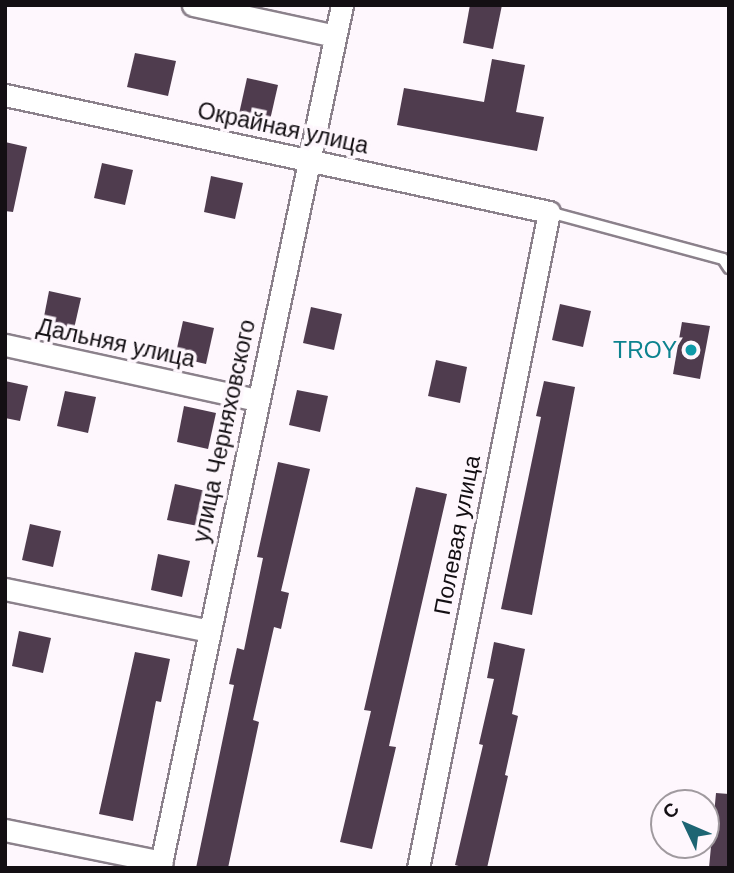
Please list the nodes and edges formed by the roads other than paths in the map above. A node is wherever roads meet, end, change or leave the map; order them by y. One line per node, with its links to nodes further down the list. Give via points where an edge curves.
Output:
1 (193, 5): 3 (street)
2 (342, 5): 3 (street, улица Черняховского)
3 (335, 36): 5 (street, улица Черняховского)
4 (5, 95): 5 (street, Окрайная улица)
5 (307, 160): 6 (street, Окрайная улица); 9 (street, улица Черняховского)
6 (549, 212): 7 (lane); 14 (street, Полевая улица)
7 (727, 261)
8 (5, 345): 9 (street, Дальняя улица)
9 (258, 400): 11 (street, улица Черняховского)
10 (5, 589): 11 (street)
11 (210, 631): 13 (street, улица Черняховского)
12 (5, 830): 13 (street)
13 (161, 865)
14 (418, 868)

